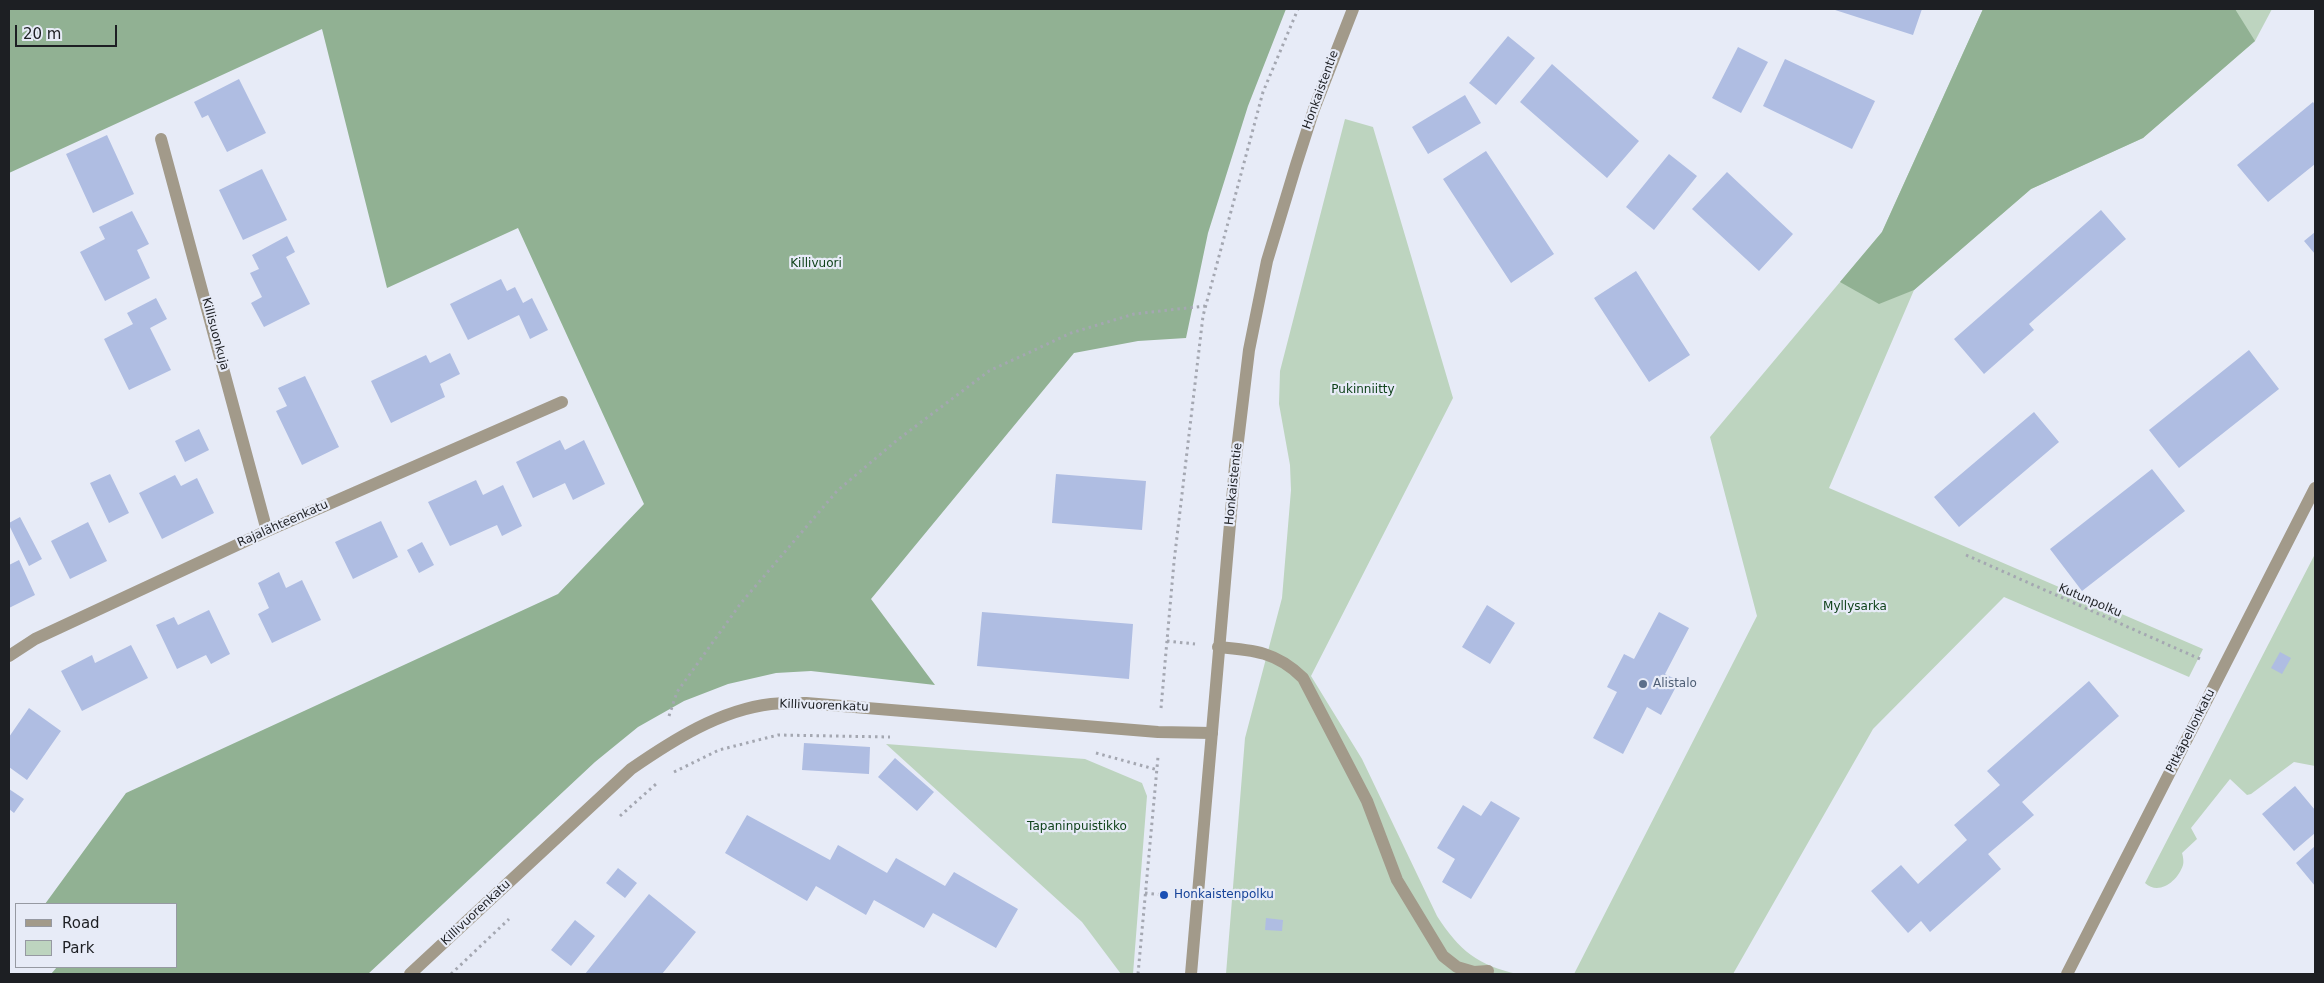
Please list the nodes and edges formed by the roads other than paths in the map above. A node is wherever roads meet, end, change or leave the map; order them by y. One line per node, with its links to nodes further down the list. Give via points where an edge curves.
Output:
1 (1353, 9): 6 (street, Honkaistentie, via 1314,109 1268,260 1247,369)
2 (162, 138): 5 (street, Killisuonkuja)
3 (562, 402): 5 (street, Rajalähteenkatu)
4 (2315, 488): 12 (street, Pitkäpellonkatu)
5 (267, 531): 7 (street, Rajalähteenkatu, via 35,639)
6 (1218, 647): 8 (street, Honkaistentie); 9 (street, via 1254,650 1288,664 1304,678 1367,801 1397,880 1443,956 1457,967 1474,972)
7 (9, 656)
8 (1212, 733): 10 (street, Killivuorenkatu, via 1158,732 806,703 771,704 735,712 664,746 631,769); 11 (street, Honkaistentie)
9 (1488, 970)
10 (410, 974)
11 (1191, 974)
12 (2067, 974)

